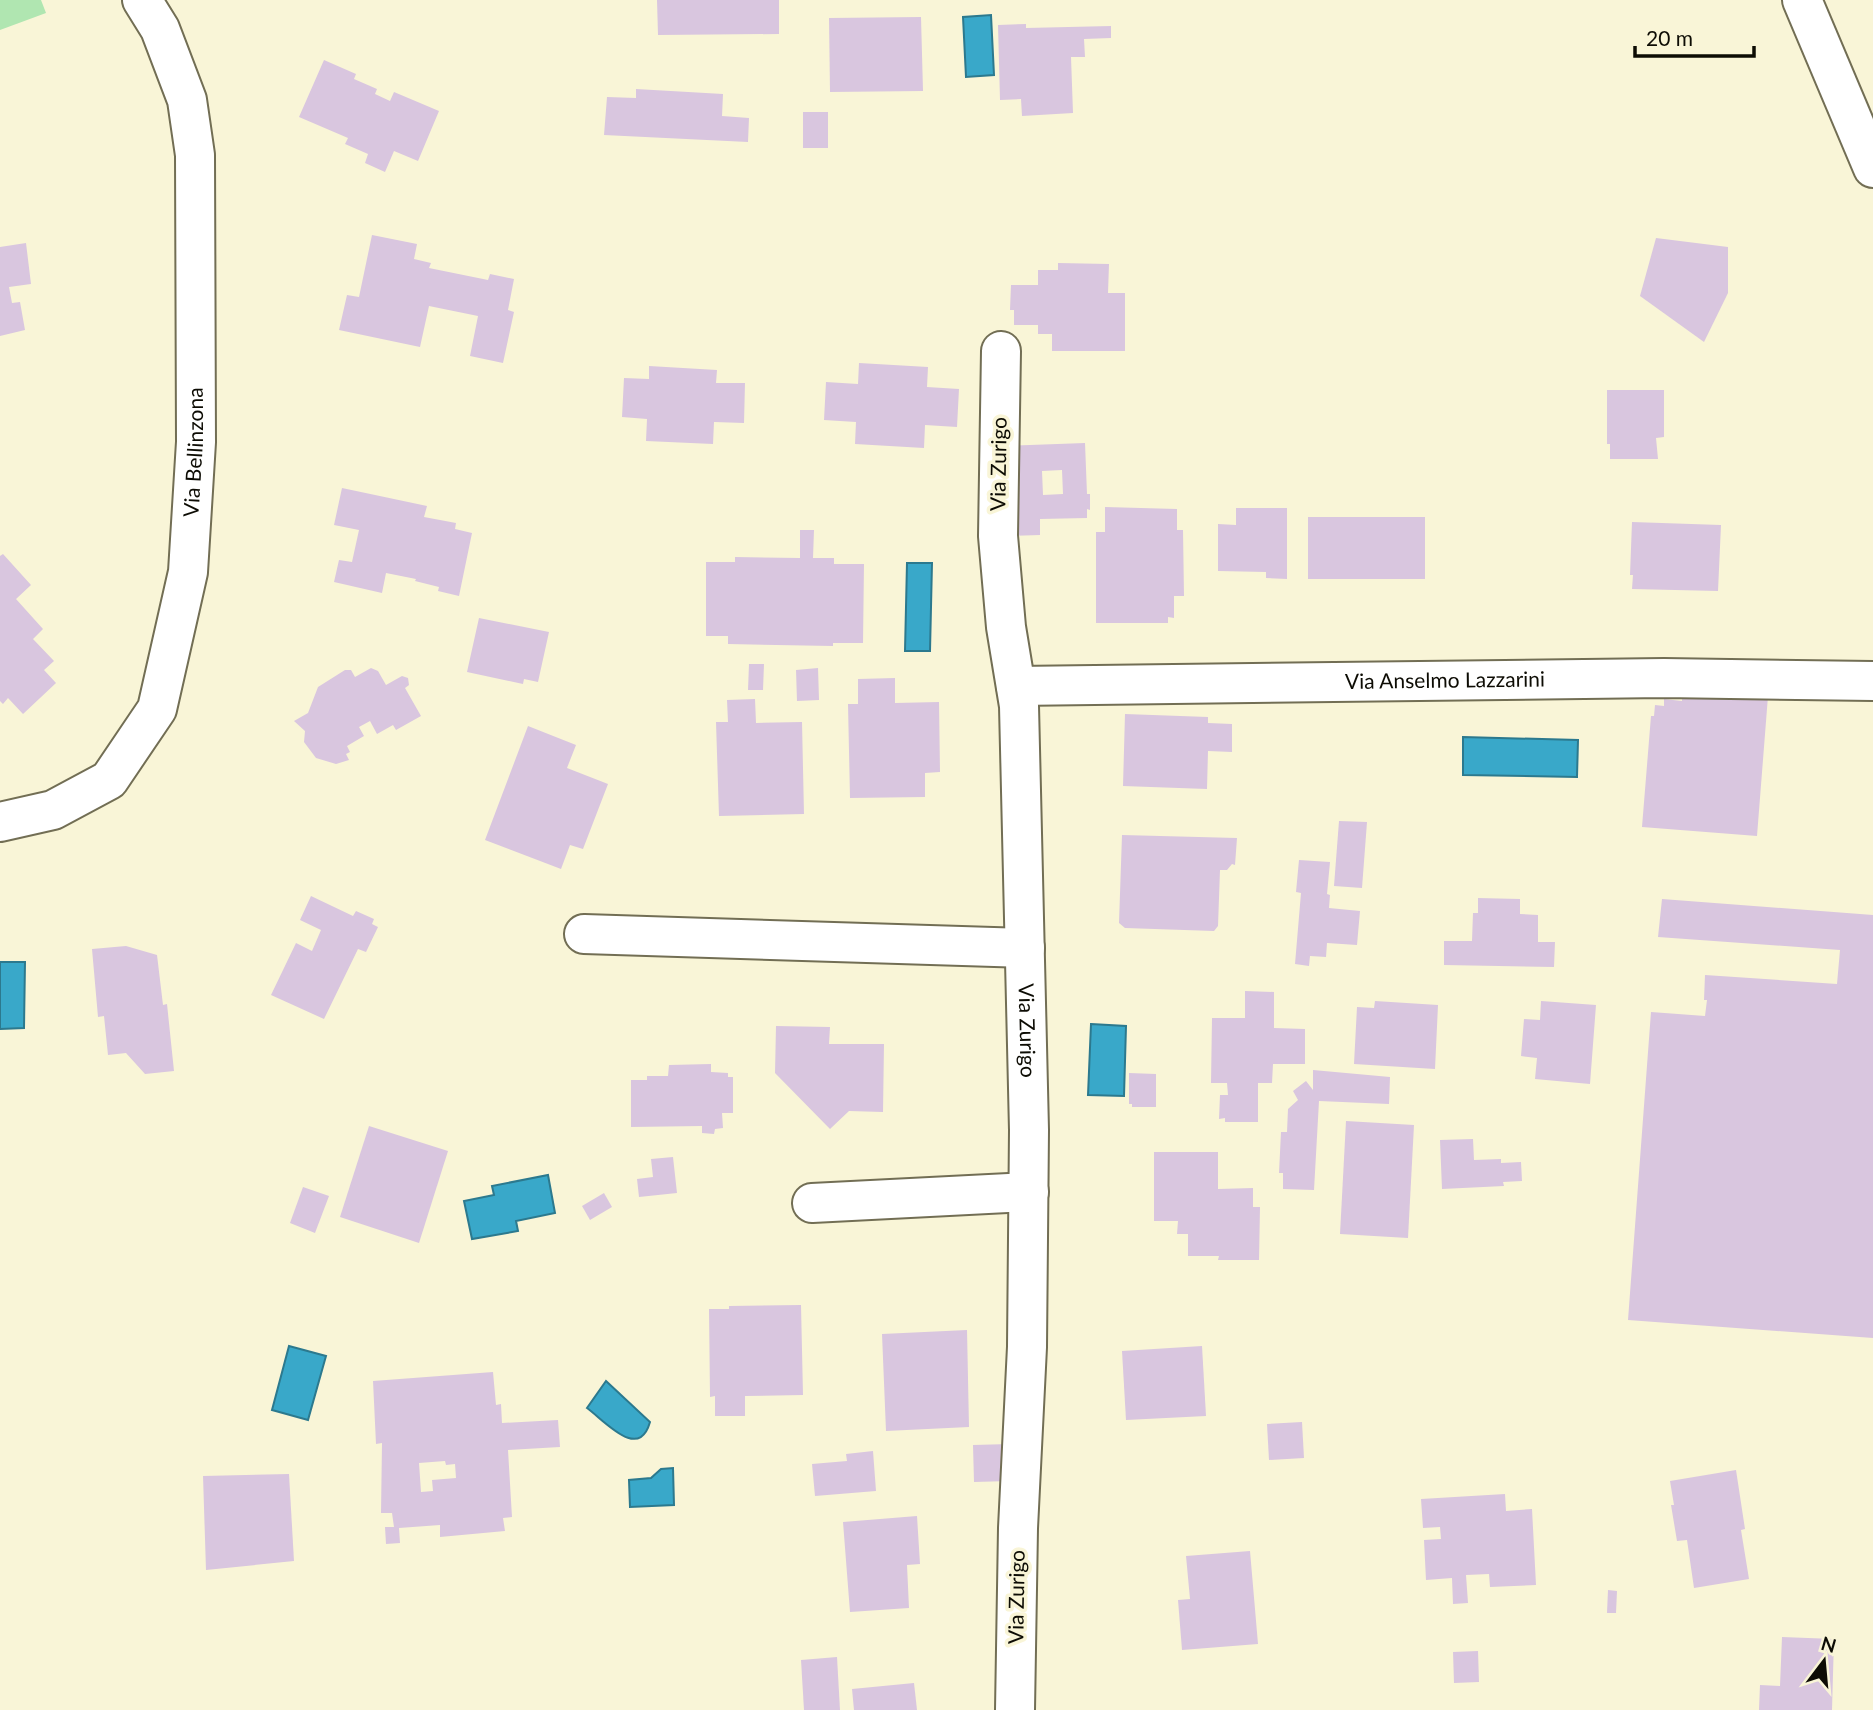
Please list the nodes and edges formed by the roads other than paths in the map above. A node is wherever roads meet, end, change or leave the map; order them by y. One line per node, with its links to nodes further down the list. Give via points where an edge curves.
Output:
1 (142, 0): 7 (street, Via Bellinzona, via 160,29 187,100 195,155 196,442 188,572 157,709 109,780 53,810)
2 (1802, 0): 3 (street)
3 (1873, 168)
4 (1001, 351): 6 (street, Via Zurigo, via 998,536)
5 (1873, 681): 6 (street, Via Anselmo Lazzarini, via 1664,678)
6 (1016, 685): 9 (street, Via Zurigo)
7 (0, 822)
8 (584, 934): 9 (street)
9 (1025, 948): 10 (street, Via Zurigo)
10 (1029, 1192): 11 (street); 12 (street, Via Zurigo)
11 (812, 1203)
12 (1015, 1710)

